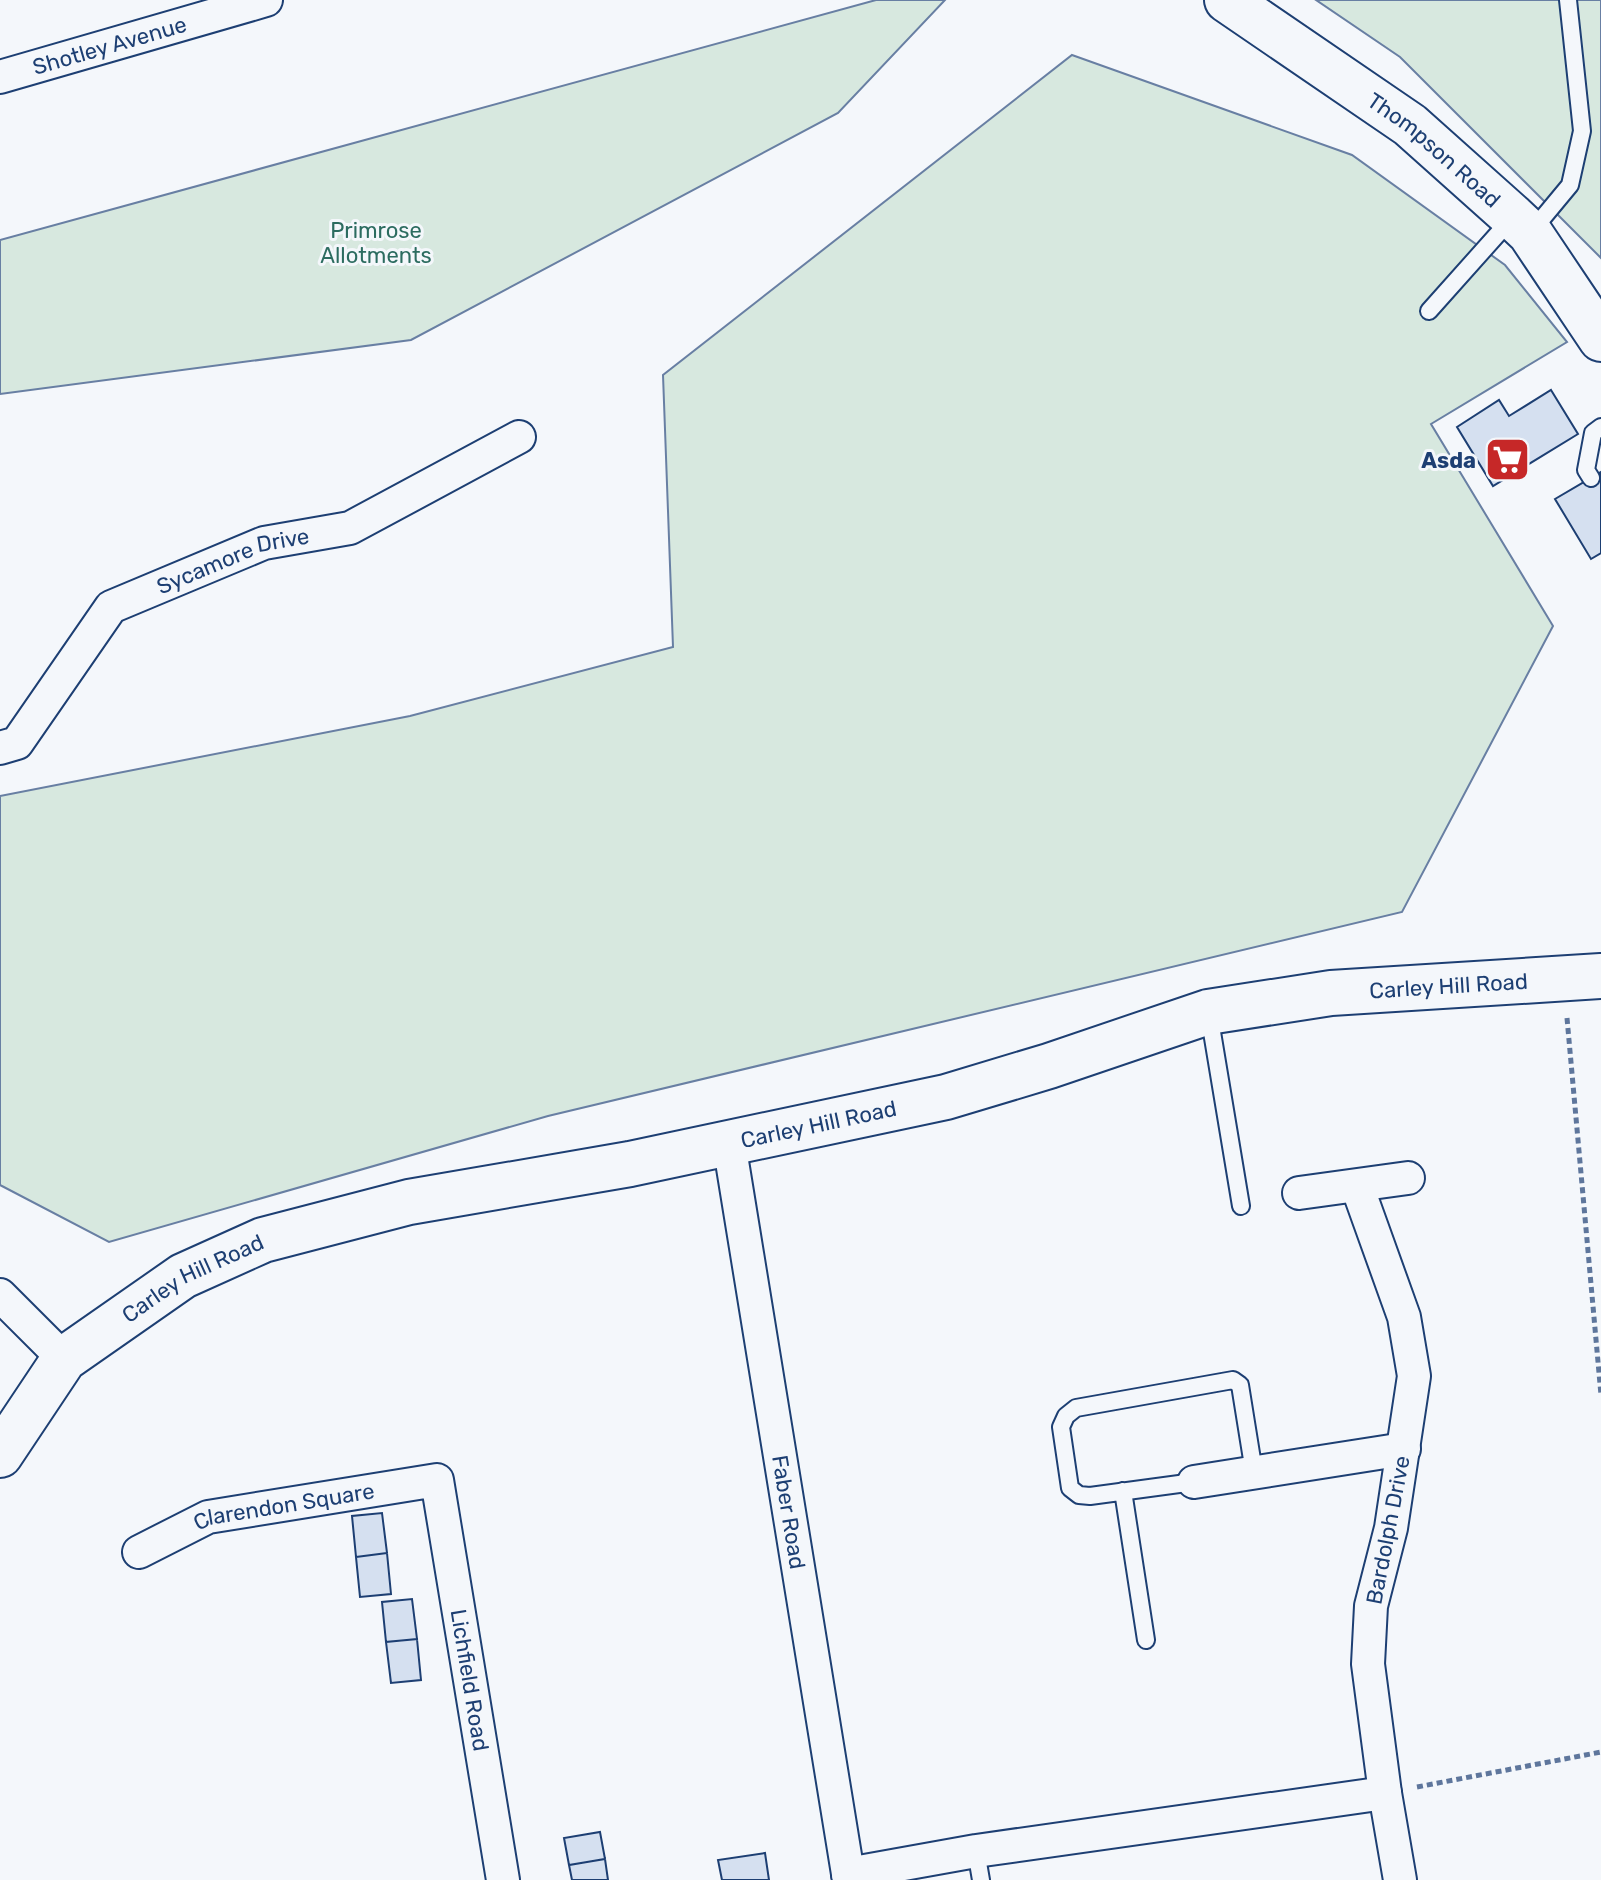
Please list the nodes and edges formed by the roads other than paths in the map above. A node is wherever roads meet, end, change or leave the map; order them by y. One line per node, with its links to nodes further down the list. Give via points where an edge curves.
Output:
1 (266, 0): 4 (street, Shotley Avenue)
2 (1227, 0): 5 (street, Thompson Road, via 1410,125)
3 (1568, 0): 5 (lane, via 1582,131 1570,185)
4 (0, 77)
5 (1521, 225): 6 (lane); 7 (street, Thompson Road)
6 (1429, 311)
7 (1601, 339)
8 (1601, 427): 10 (lane, via 1593,433 1586,470)
9 (519, 437): 11 (street, Sycamore Drive, via 350,528 264,543 111,607 17,743)
10 (1591, 478)
11 (0, 748)
12 (1582, 977): 13 (street, Carley Hill Road, via 1331,993)
13 (1208, 1012): 14 (street, Carley Hill Road, via 946,1097); 18 (lane)
14 (729, 1143): 20 (street, Carley Hill Road, via 409,1202 263,1240 183,1276); 31 (street, Faber Road)
15 (1408, 1178): 16 (street)
16 (1357, 1186): 17 (street); 21 (street, Bardolph Drive, via 1404,1317 1414,1376)
17 (1299, 1193)
18 (1241, 1206)
19 (0, 1295): 20 (street)
20 (64, 1359): 22 (street)
21 (1404, 1449): 23 (street); 29 (street, Bardolph Drive, via 1371,1606 1368,1664)
22 (0, 1455)
23 (1254, 1472): 25 (street); 26 (lane, via 1240,1385 1233,1380 1076,1408 1061,1427 1070,1488 1090,1496)
24 (437, 1480): 27 (street, Clarendon Square, via 208,1517); 32 (street, Lichfield Road)
25 (1194, 1482): 26 (lane)
26 (1123, 1491): 28 (lane)
27 (139, 1552)
28 (1146, 1640)
29 (1385, 1793): 30 (street); 33 (street, Bardolph Drive)
30 (979, 1865): 31 (street)
31 (848, 1877)
32 (503, 1880)
33 (1400, 1880)

